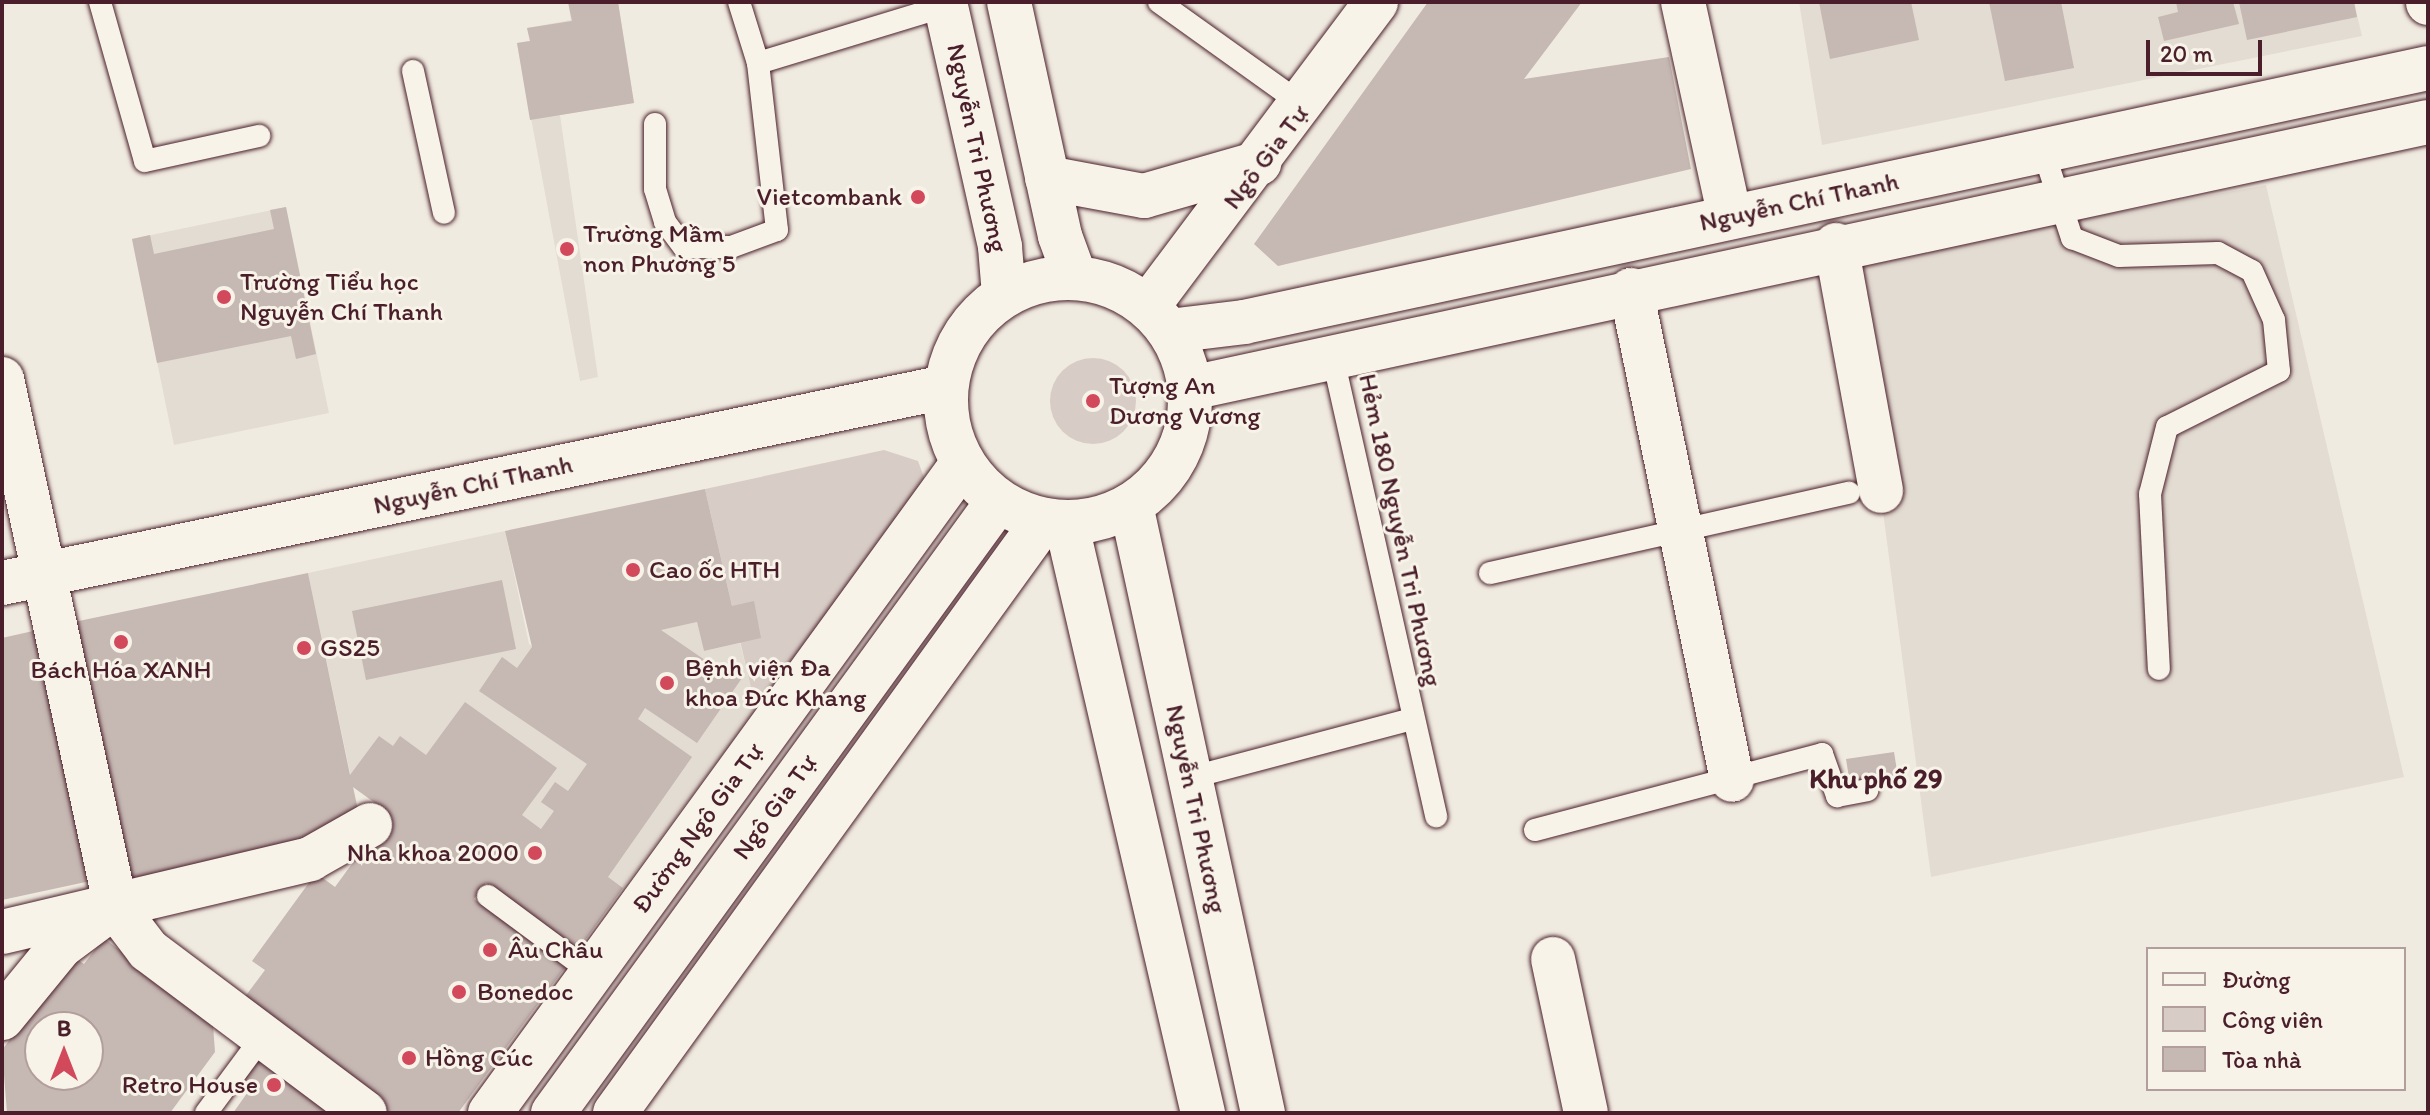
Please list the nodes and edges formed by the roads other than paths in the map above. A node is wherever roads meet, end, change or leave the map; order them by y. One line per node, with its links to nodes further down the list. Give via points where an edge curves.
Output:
1 (100, 2): 14 (lane, via 145,161)
2 (739, 2): 8 (lane)
3 (1009, 2): 17 (main road)
4 (1159, 2): 11 (lane)
5 (1376, 2): 11 (main road, Ngô Gia Tự)
6 (1683, 2): 20 (main road)
7 (946, 4): 8 (lane); 24 (main road, Nguyễn Tri Phương, via 1000,247)
8 (758, 63): 13 (lane, via 777,230 731,247 684,247 665,222 655,189)
9 (2428, 68): 15 (main road, Nguyễn Chí Thanh)
10 (413, 71): 19 (lane)
11 (1304, 106): 16 (main road, Ngô Gia Tự)
12 (2428, 122): 18 (main road, Nguyễn Chí Thanh)
13 (655, 124)
14 (259, 136)
15 (2043, 150): 18 (lane); 20 (main road, Nguyễn Chí Thanh)
16 (1259, 163): 17 (main road, via 1144,196); 25 (main road, Ngô Gia Tự)
17 (1047, 178): 22 (main road)
18 (2053, 199): 21 (main road, Nguyễn Chí Thanh); 39 (lane, via 2072,238 2119,256 2218,253 2252,271 2274,320 2279,371 2167,427 2150,494)
19 (444, 213)
20 (1730, 217): 25 (main road, Nguyễn Chí Thanh, via 1244,322)
21 (1836, 245): 23 (main road, Nguyễn Chí Thanh); 31 (main road)
22 (1075, 277): 24 (main road); 25 (main road, via 1114,286)
23 (1631, 290): 26 (main road, Nguyễn Chí Thanh); 35 (main road)
24 (1004, 295): 28 (main road, via 964,334)
25 (1159, 318): 29 (main road)
26 (1332, 354): 29 (main road, Nguyễn Chí Thanh); 40 (lane, Hẻm 180 Nguyễn Tri Phương)
27 (2, 379): 37 (main road)
28 (945, 387): 30 (main road, via 947,426); 37 (main road, Nguyễn Chí Thanh)
29 (1191, 388): 33 (main road, via 1178,455)
30 (962, 464): 32 (main road); 51 (main road, Đường Ngô Gia Tự)
31 (1865, 492): 35 (lane)
32 (998, 501): 34 (main road); 57 (main road, Ngô Gia Tự)
33 (1131, 505): 34 (main road); 41 (main road, Nguyễn Tri Phương)
34 (1055, 521): 58 (main road, Ngô Gia Tự); 59 (main road)
35 (1676, 534): 36 (lane); 42 (main road)
36 (1490, 573)
37 (46, 574): 38 (main road, Nguyễn Chí Thanh); 48 (main road)
38 (2, 583)
39 (2159, 669)
40 (1413, 719): 41 (lane, Hẻm 180 Nguyễn Tri Phương); 44 (lane, Hẻm 180 Nguyễn Tri Phương)
41 (1189, 778): 60 (main road, Nguyễn Tri Phương)
42 (1732, 780): 43 (lane, via 1822,754 1837,796); 46 (lane)
43 (1867, 790)
44 (1436, 816)
45 (370, 825): 48 (main road, via 310,859)
46 (1535, 830)
47 (488, 896): 51 (lane)
48 (116, 908): 49 (main road); 52 (main road, via 61,946); 53 (main road, via 148,950)
49 (2, 932)
50 (1553, 959): 61 (main road)
51 (592, 973): 56 (main road, Đường Ngô Gia Tự)
52 (2, 1018)
53 (263, 1036): 54 (lane); 55 (main road)
54 (206, 1113)
55 (365, 1113)
56 (490, 1113)
57 (553, 1113)
58 (615, 1113)
59 (1203, 1113)
60 (1263, 1113)
61 (1586, 1113)

